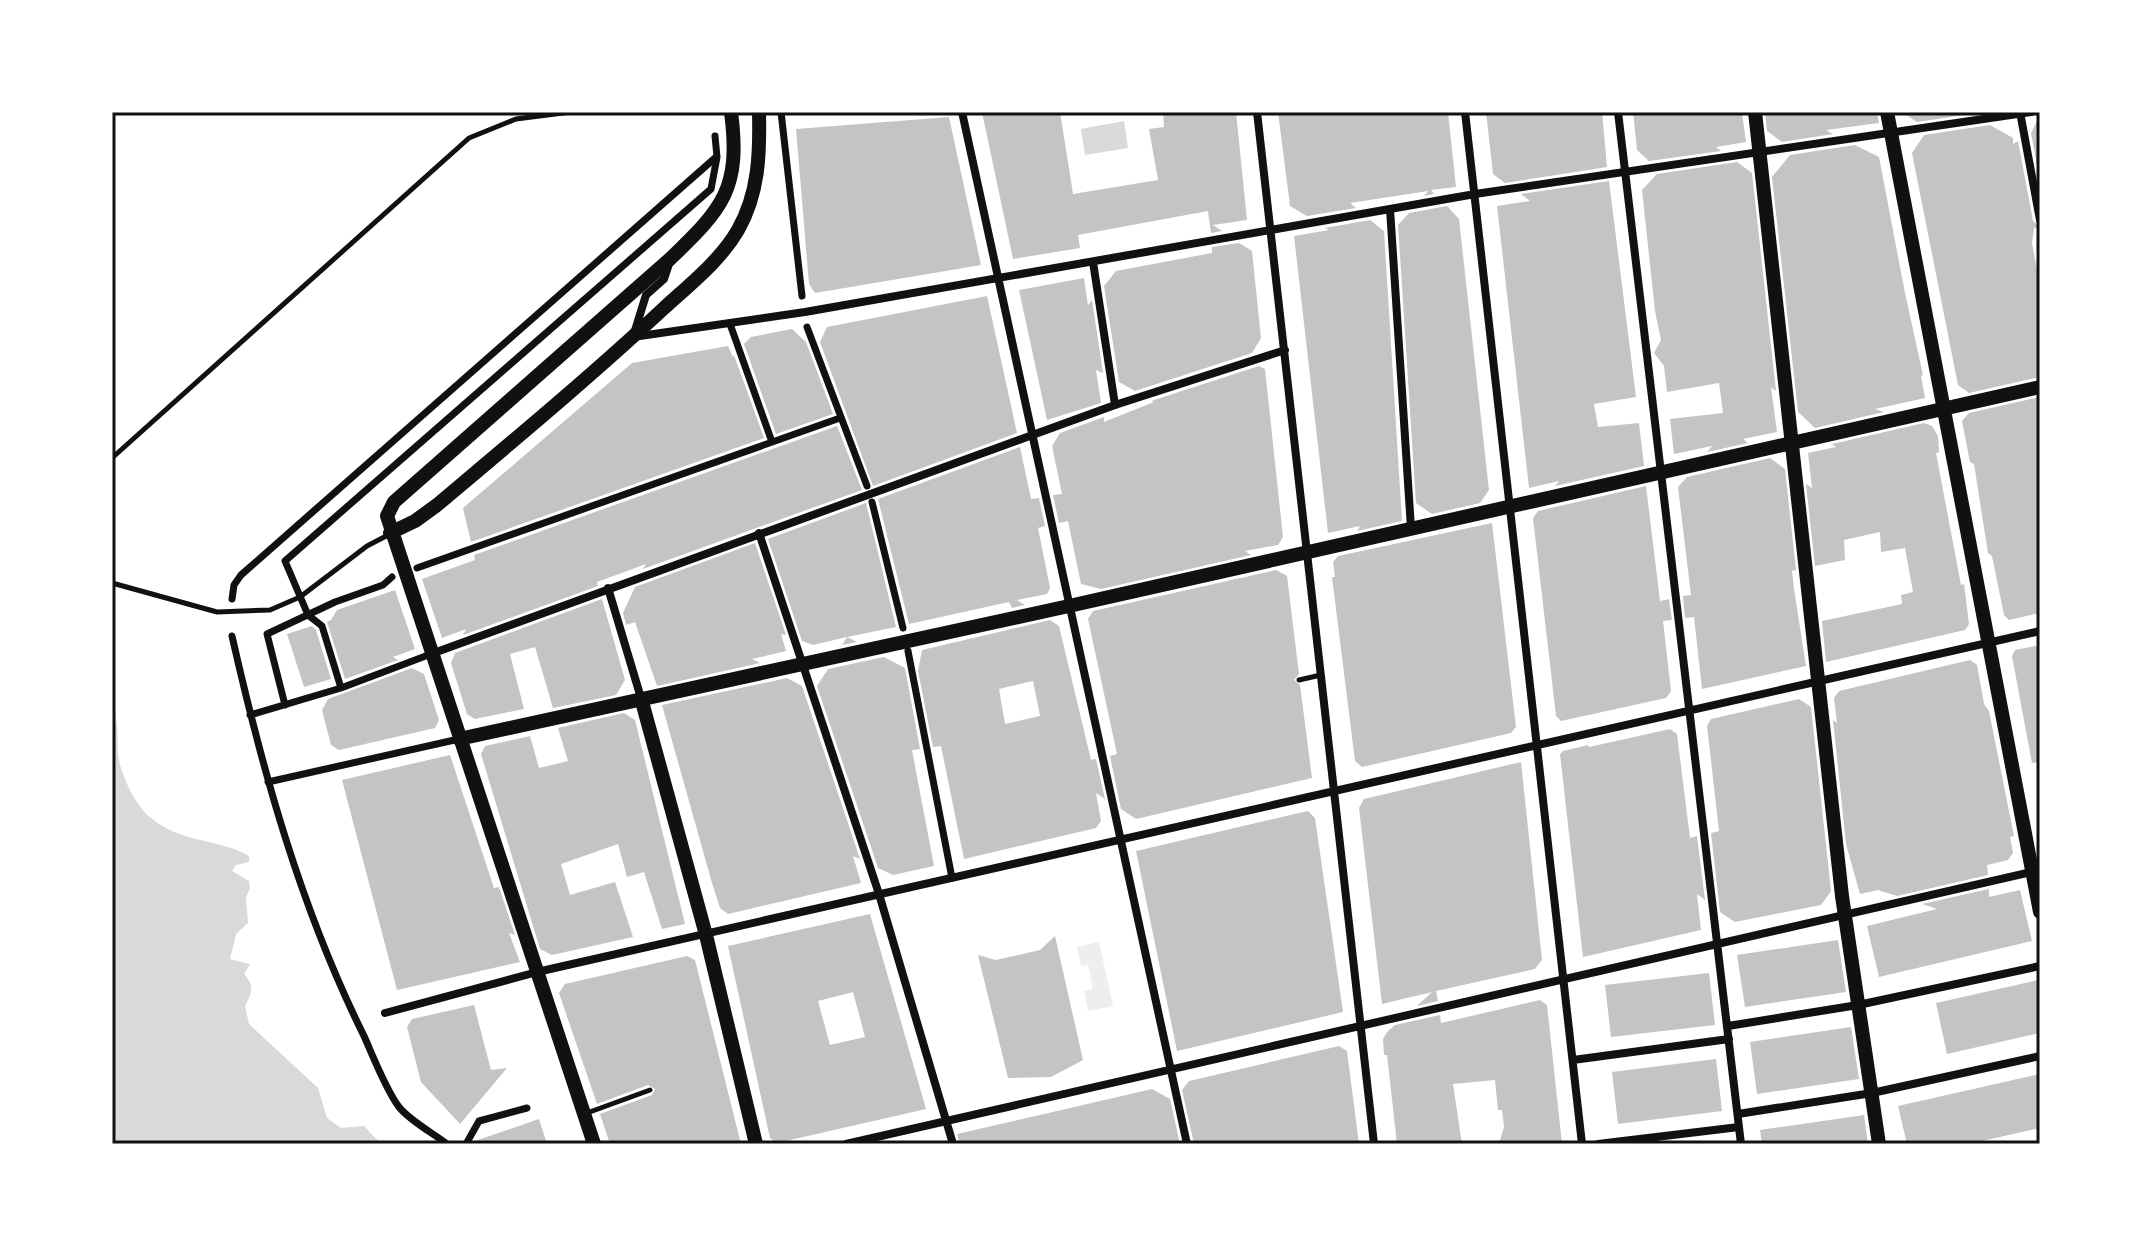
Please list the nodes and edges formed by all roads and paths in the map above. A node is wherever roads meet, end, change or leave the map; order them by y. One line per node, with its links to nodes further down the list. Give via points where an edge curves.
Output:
1 (571, 112): 37 (lane, via 516,119 469,138)
2 (731, 112): 22 (street, via 731,183 712,217)
3 (759, 112): 28 (street, via 757,178 738,230)
4 (781, 112): 25 (street)
5 (962, 112): 24 (street)
6 (1257, 112): 21 (street)
7 (1465, 112): 18 (street)
8 (1618, 112): 17 (street)
9 (1755, 112): 15 (street)
10 (1887, 112): 13 (street)
11 (2031, 112): 12 (street)
12 (2020, 113): 13 (street); 20 (street)
13 (1891, 133): 15 (street); 32 (street)
14 (715, 136): 16 (street)
15 (1760, 152): 17 (street); 36 (street)
16 (717, 157): 50 (street, via 711,189 285,561); 51 (street, via 241,575)
17 (1626, 172): 18 (street); 38 (street)
18 (1475, 194): 19 (street); 41 (street)
19 (1390, 209): 21 (street); 42 (street)
20 (2040, 220)
21 (1271, 229): 23 (street); 29 (street)
22 (670, 259): 28 (street, via 664,279 646,295); 43 (street, via 394,502 387,516)
23 (1093, 262): 24 (street); 31 (street)
24 (1000, 279): 26 (street); 34 (street)
25 (802, 296)
26 (730, 324): 28 (street); 35 (street)
27 (807, 327): 33 (street)
28 (633, 337): 43 (street, via 437,505)
29 (1285, 350): 31 (street); 45 (street)
30 (2040, 387): 32 (street)
31 (1115, 405): 34 (street)
32 (1944, 408): 36 (street); 57 (street)
33 (840, 418): 35 (street); 39 (street)
34 (1033, 435): 44 (street); 52 (street)
35 (772, 442): 46 (street)
36 (1792, 442): 38 (street); 63 (street)
37 (112, 458)
38 (1661, 471): 41 (street); 67 (street)
39 (867, 486)
40 (872, 502): 54 (street)
41 (1510, 505): 42 (street); 70 (street)
42 (1411, 528): 45 (street)
43 (390, 533): 50 (lane); 59 (street)
44 (759, 533): 49 (street); 60 (street)
45 (1308, 550): 52 (street); 61 (street)
46 (417, 568)
47 (392, 577): 53 (street)
48 (112, 583): 50 (lane, via 232,613 270,610)
49 (608, 588): 59 (street); 65 (street)
50 (300, 597): 53 (street)
51 (232, 599)
52 (1069, 606): 60 (street); 73 (street)
53 (308, 615): 64 (street, via 322,626); 66 (street, via 267,634)
54 (903, 628)
55 (2040, 631): 57 (street)
56 (232, 636): 68 (street)
57 (1989, 643): 63 (street); 74 (street)
58 (908, 651): 75 (street)
59 (431, 654): 64 (street); 69 (street)
60 (802, 662): 65 (street); 76 (street)
61 (1322, 674): 62 (lane); 72 (street)
62 (1299, 680)
63 (1818, 681): 67 (street); 78 (street)
64 (341, 688): 66 (street)
65 (641, 698): 69 (street); 79 (street)
66 (285, 705): 68 (street)
67 (1689, 710): 70 (street); 80 (street)
68 (250, 715): 71 (street)
69 (459, 739): 71 (street); 82 (street)
70 (1537, 744): 72 (street); 83 (street)
71 (268, 782): 99 (street, via 315,925 386,1082 399,1108)
72 (1335, 790): 73 (street); 86 (street)
73 (1120, 839): 75 (street); 91 (street)
74 (2036, 871): 77 (street); 78 (street)
75 (952, 878): 76 (street)
76 (879, 894): 79 (street); 97 (street)
77 (2040, 912)
78 (1845, 915): 80 (street); 84 (street)
79 (706, 935): 82 (street); 102 (street)
80 (1718, 944): 83 (street); 87 (street)
81 (2040, 966): 84 (street)
82 (537, 972): 85 (street); 95 (street)
83 (1563, 980): 86 (street); 90 (street)
84 (1858, 1005): 87 (street); 93 (street)
85 (385, 1013)
86 (1361, 1025): 91 (street); 106 (street)
87 (1728, 1026): 88 (street)
88 (1729, 1039): 90 (street); 96 (street)
89 (2040, 1056): 93 (street)
90 (1573, 1060): 107 (street)
91 (1171, 1070): 97 (street); 105 (street)
92 (650, 1090): 95 (lane)
93 (1872, 1093): 96 (street); 110 (street)
94 (527, 1108): 100 (street, via 479,1121)
95 (584, 1114): 101 (street)
96 (1738, 1114): 98 (street)
97 (947, 1122): 103 (street); 104 (street)
98 (1739, 1127): 108 (street); 109 (street)
99 (447, 1144)
100 (466, 1144)
101 (594, 1144)
102 (756, 1144)
103 (846, 1144)
104 (953, 1144)
105 (1187, 1144)
106 (1374, 1144)
107 (1582, 1144)
108 (1598, 1144)
109 (1741, 1144)
110 (1879, 1144)

